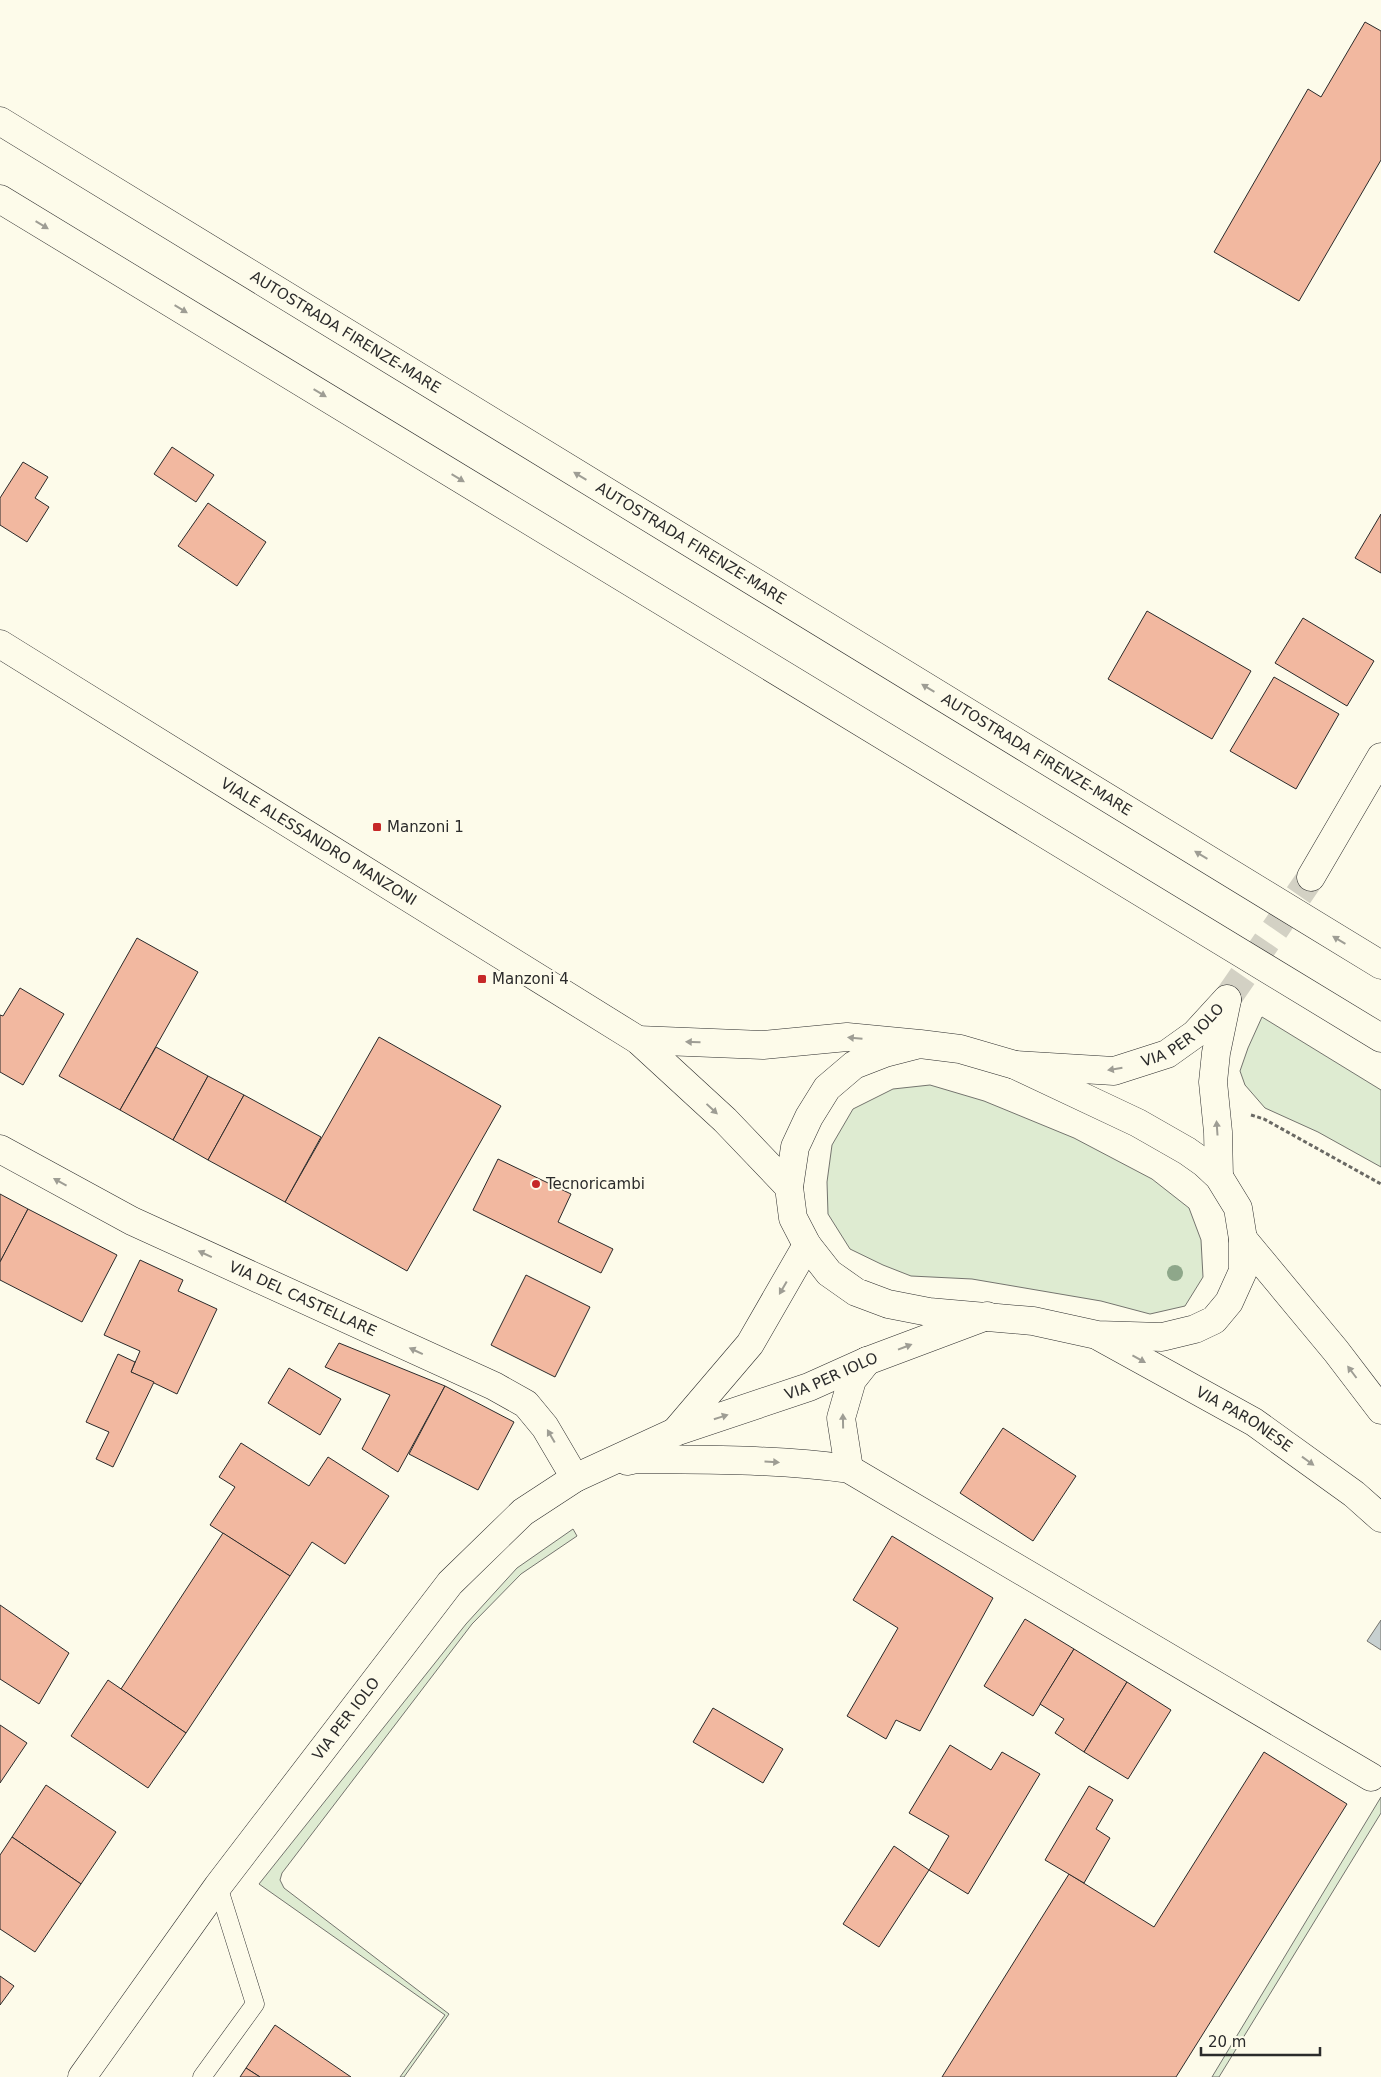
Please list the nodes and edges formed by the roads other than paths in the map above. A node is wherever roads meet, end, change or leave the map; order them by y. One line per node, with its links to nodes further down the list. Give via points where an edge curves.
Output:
1 (0, 121): 6 (main road, AUTOSTRADA FIRENZE-MARE, one-way to 1)
2 (0, 199): 7 (main road, one-way to 7)
3 (0, 644): 8 (main road, VIALE ALESSANDRO MANZONI)
4 (1381, 757): 5 (main road)
5 (1311, 877)
6 (1381, 965)
7 (1381, 1038)
8 (638, 1040): 9 (main road, one-way to 8, via 847,1037 763,1045); 13 (main road, VIALE ALESSANDRO MANZONI, one-way to 13, via 725,1120)
9 (920, 1044): 10 (main road, via 960,1049); 13 (main road, via 854,1065 827,1088 794,1147)
10 (1015, 1065): 12 (main road, via 1138,1123 1187,1151); 12 (main road, VIA PER IOLO, one-way to 10, via 1213,1082 1227,999 1195,1034 1167,1054 1114,1071)
11 (0, 1149): 23 (main road, VIA DEL CASTELLARE, one-way to 11, via 546,1427 526,1404 494,1386 132,1221)
12 (1219, 1176): 14 (main road, via 1238,1208)
13 (789, 1187): 15 (main road, via 793,1218)
14 (1243, 1239): 17 (main road, via 1243,1271 1229,1302 1214,1320 1195,1329 1162,1337); 19 (main road, one-way to 14)
15 (808, 1245): 16 (main road, via 829,1272 856,1292 888,1304 929,1312); 20 (main road, VIA PER IOLO, one-way to 20, via 750,1344)
16 (987, 1316): 17 (main road, via 1033,1321); 18 (main road, VIA PER IOLO, one-way to 16)
17 (1097, 1335): 24 (main road, VIA PARONESE, one-way to 24, via 1254,1422 1354,1494)
18 (867, 1361): 20 (main road, VIA PER IOLO, one-way to 18, via 809,1387); 22 (main road, one-way to 18, via 841,1418 852,1380)
19 (1381, 1410)
20 (675, 1432): 21 (main road, VIA PER IOLO)
21 (602, 1467): 22 (main road, one-way to 22, via 636,1459 818,1464); 23 (main road, VIA PER IOLO)
22 (849, 1469): 25 (main road)
23 (575, 1478): 26 (main road, VIA PER IOLO, via 523,1512 450,1583)
24 (1381, 1518)
25 (1371, 1777)
26 (218, 1886): 27 (main road, VIA PER IOLO); 28 (lane, via 255,2004)
27 (82, 2077)
28 (202, 2077)

